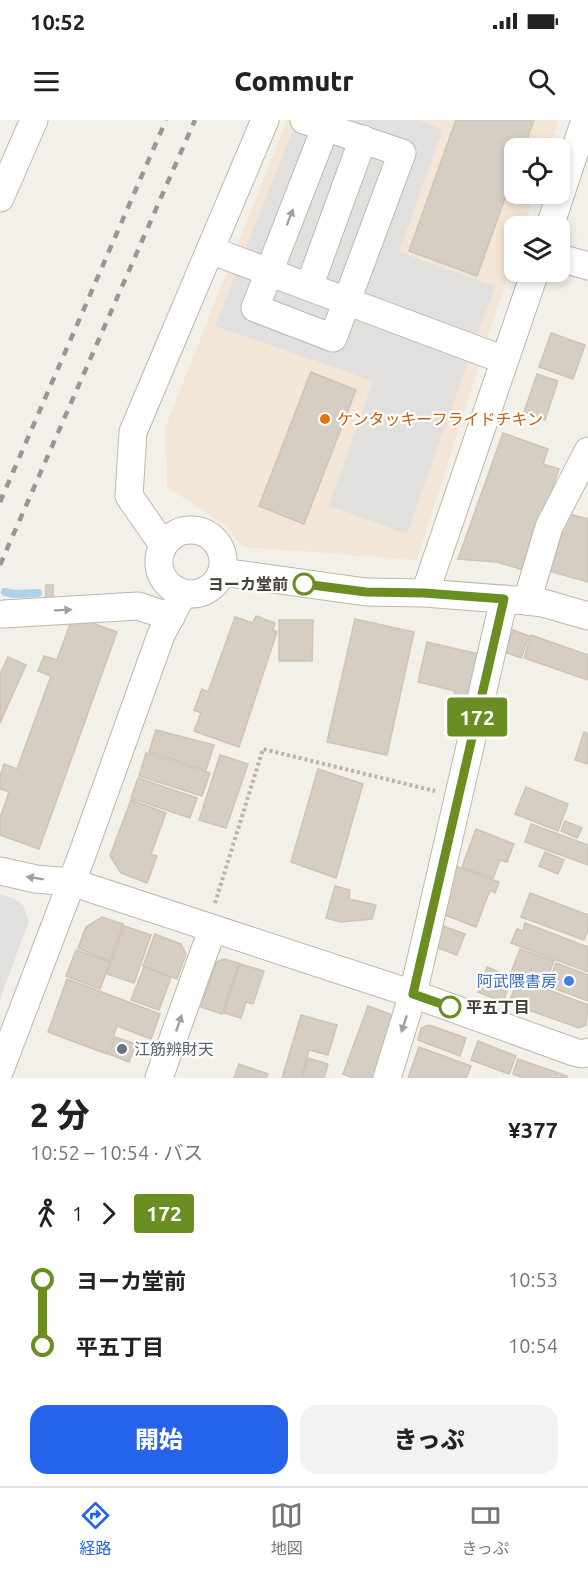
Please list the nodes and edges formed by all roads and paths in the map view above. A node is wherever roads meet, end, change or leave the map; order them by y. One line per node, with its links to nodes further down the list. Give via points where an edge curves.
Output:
1 (34, 120): 6 (street)
2 (265, 120): 8 (street)
3 (585, 120): 7 (street)
4 (316, 122): 5 (street); 11 (street, one-way to 4)
5 (363, 139): 13 (street); 14 (street, via 402,153)
6 (0, 198)
7 (553, 216)
8 (210, 250): 11 (street); 17 (street, via 133,432 129,496)
9 (570, 261): 10 (street)
10 (588, 266)
11 (269, 272): 13 (street); 14 (street, via 255,309 333,338)
12 (531, 282): 15 (street)
13 (309, 287): 14 (street)
14 (347, 301): 15 (street)
15 (504, 360): 20 (street)
16 (588, 451): 21 (street)
17 (163, 545): 18 (street, via 181,531 201,531 221,552); 19 (street, via 158,566 162,577 168,586)
18 (222, 572): 19 (street, via 209,588 199,593); 20 (street, via 366,592)
19 (183, 593): 24 (street)
20 (424, 593): 21 (street)
21 (516, 600): 23 (street); 25 (street)
22 (4, 614): 24 (street, one-way to 24, via 138,606)
23 (588, 616)
24 (171, 617): 27 (street, via 161,635)
25 (459, 797): 28 (path, via 263,749 212,914); 29 (street)
26 (0, 871): 27 (street, one-way to 26)
27 (71, 882): 28 (street); 31 (street)
28 (212, 930): 29 (street); 32 (street, one-way to 28)
29 (413, 994): 30 (street, via 574,1052); 33 (street, one-way to 33)
30 (588, 1052)
31 (0, 1070)
32 (159, 1078)
33 (387, 1078)

